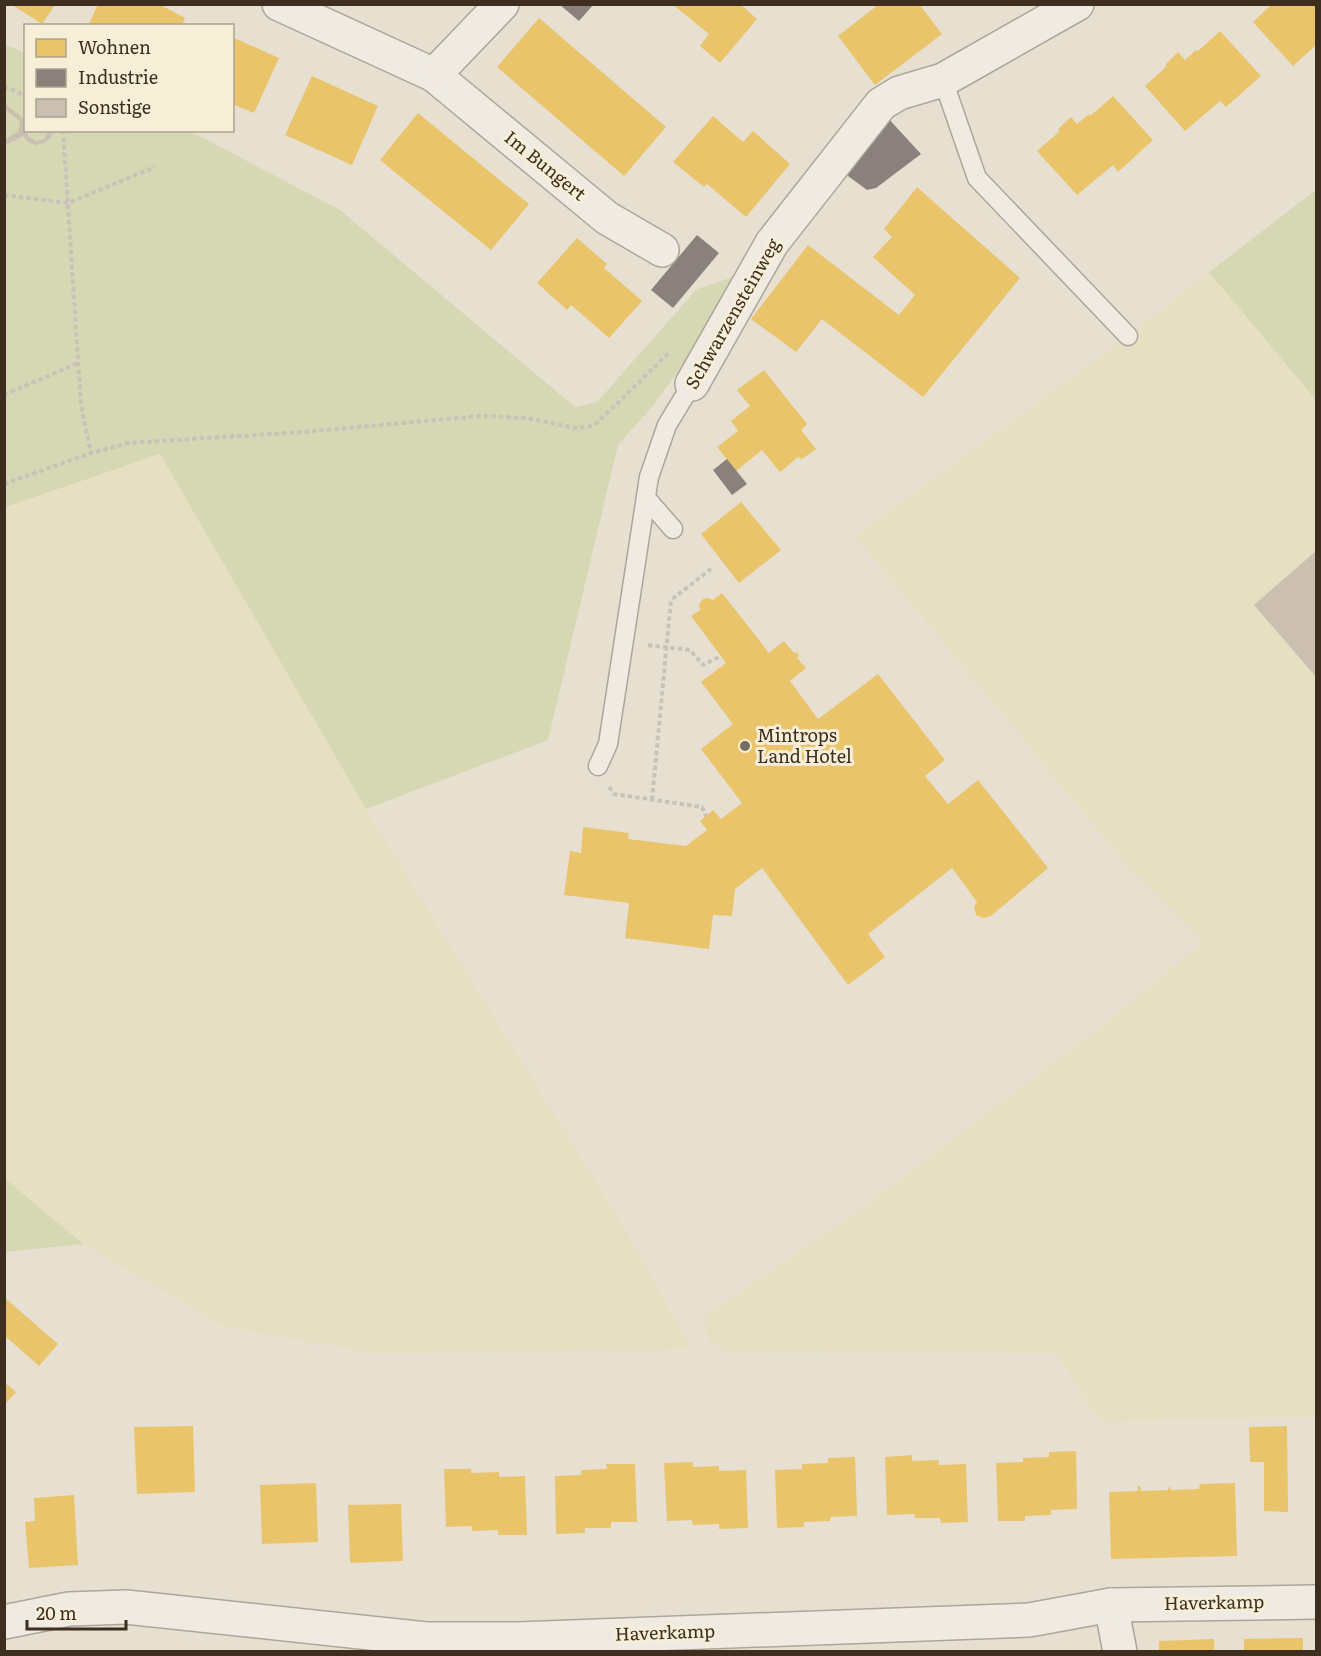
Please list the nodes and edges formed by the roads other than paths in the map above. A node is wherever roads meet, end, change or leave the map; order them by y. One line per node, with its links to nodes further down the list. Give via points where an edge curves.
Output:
1 (279, 4): 4 (street, Im Bungert)
2 (502, 4): 4 (street)
3 (1077, 4): 5 (street, Schwarzensteinweg)
4 (434, 75): 6 (street, Im Bungert, via 607,218)
5 (943, 80): 7 (lane, via 977,178); 8 (street, Schwarzensteinweg, via 899,93 882,104 772,243)
6 (662, 250)
7 (1128, 336)
8 (692, 384): 9 (lane, Schwarzensteinweg, via 667,425)
9 (646, 498): 10 (lane); 11 (lane, Schwarzensteinweg, via 608,744)
10 (673, 530)
11 (598, 766)
12 (1317, 1602): 13 (street, Haverkamp)
13 (1111, 1605): 14 (street, Haverkamp, via 1029,1620 518,1639 426,1639 126,1606 69,1608); 15 (street)
14 (4, 1622)
15 (1120, 1652)

